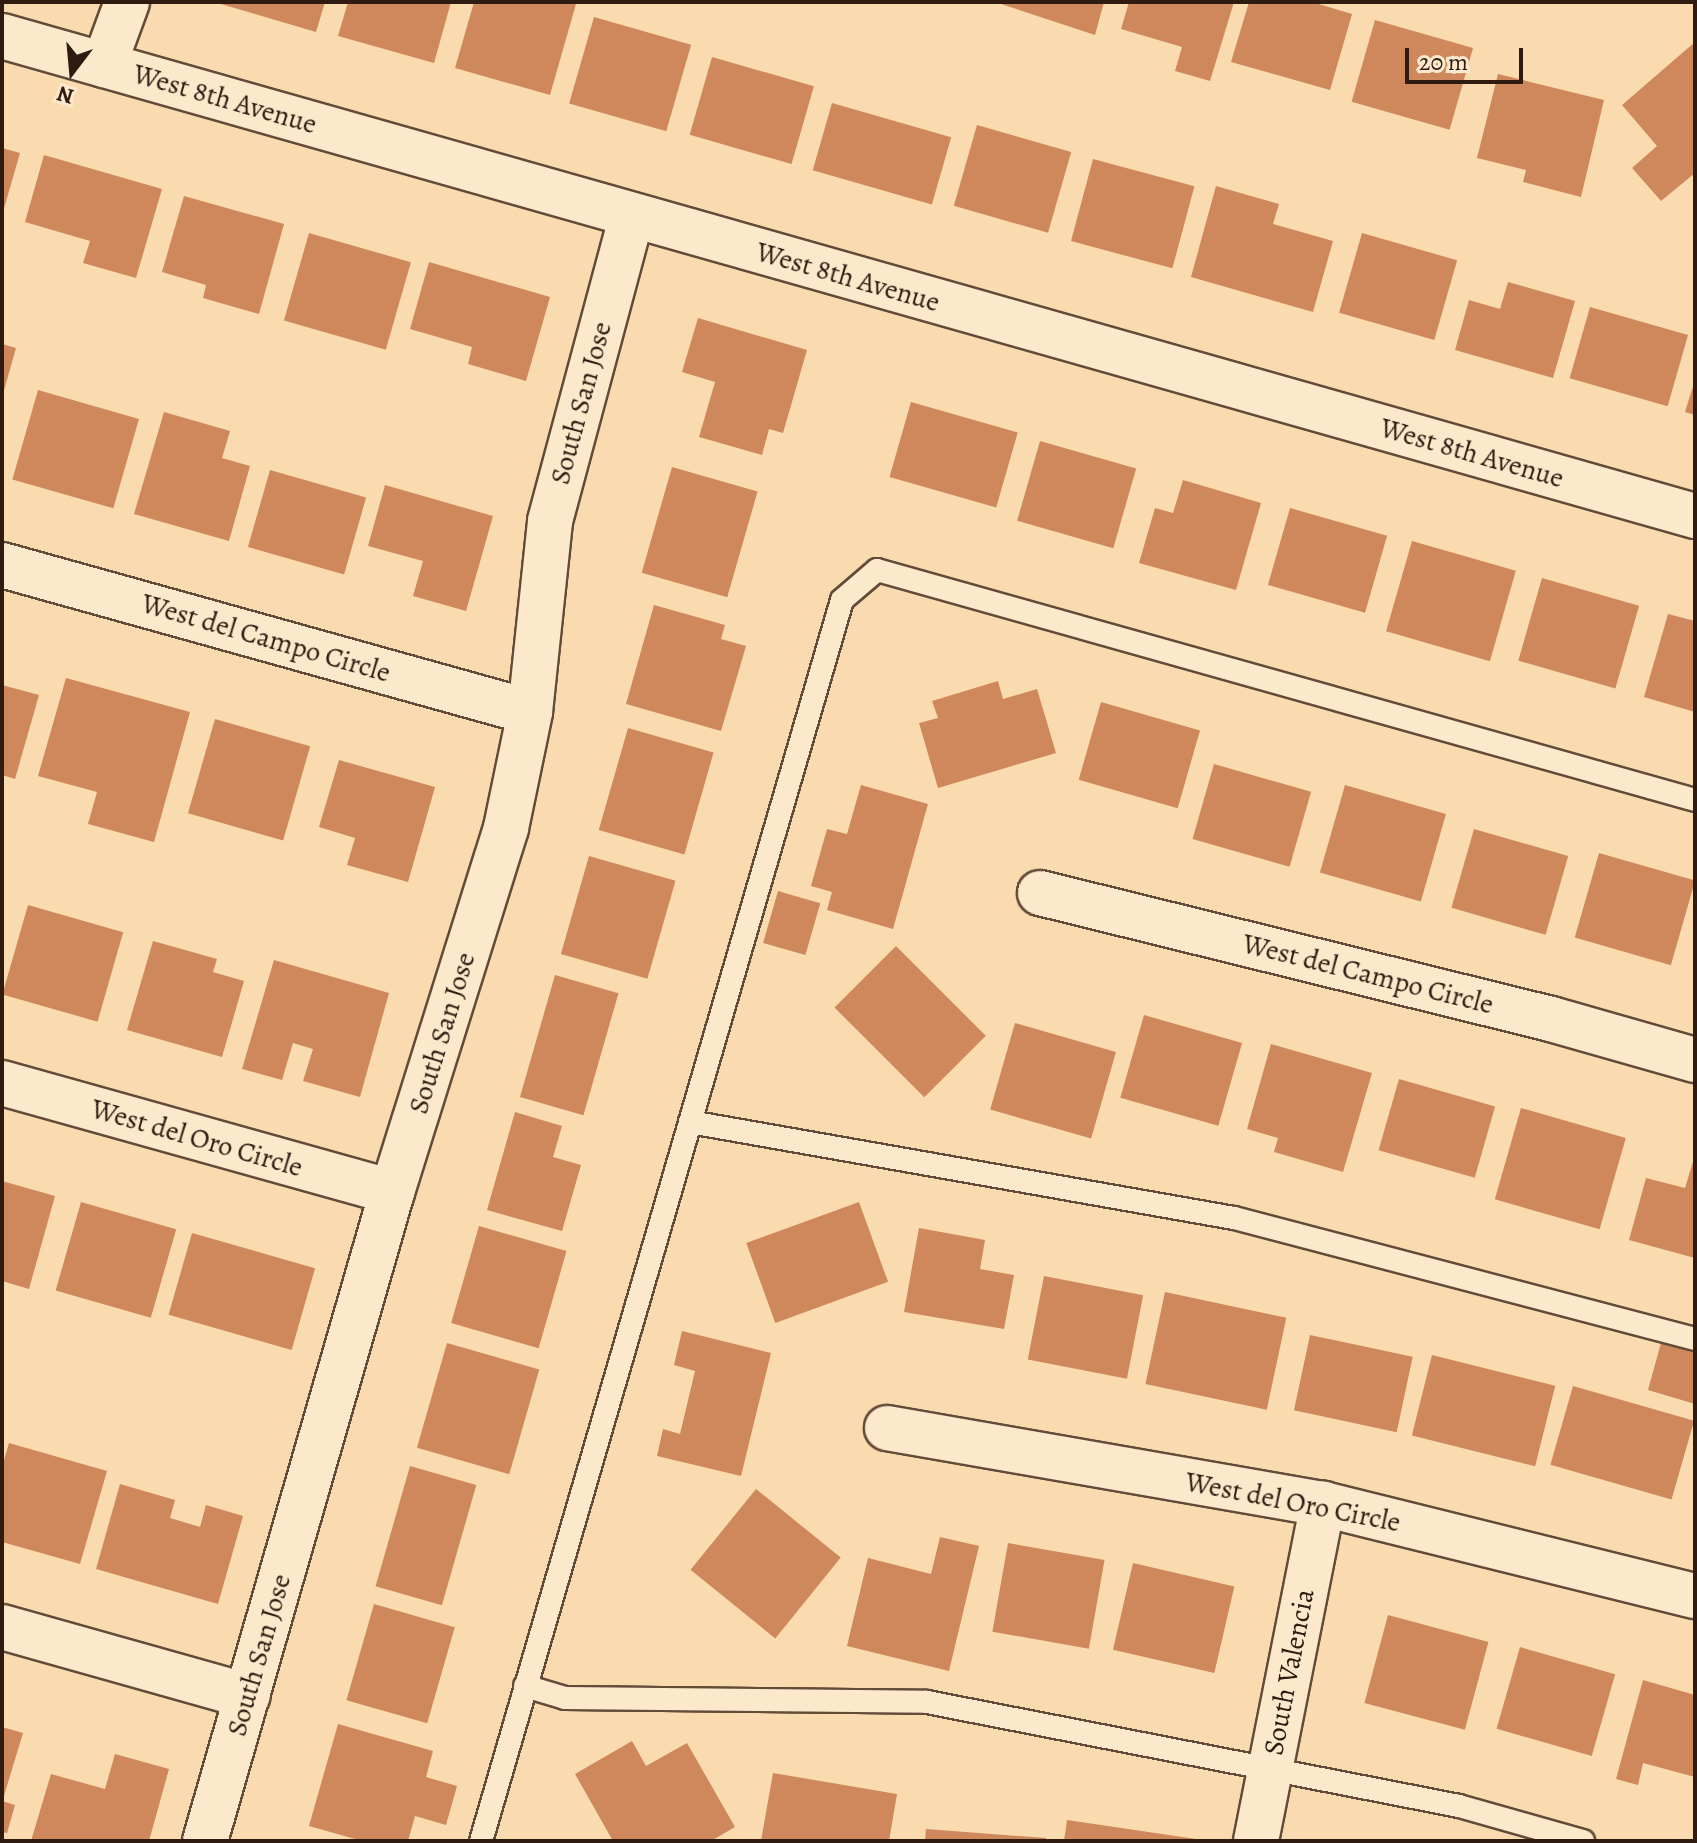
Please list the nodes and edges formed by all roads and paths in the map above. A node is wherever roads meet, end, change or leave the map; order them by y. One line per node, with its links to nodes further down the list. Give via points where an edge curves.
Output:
1 (127, 2): 3 (street)
2 (2, 36): 3 (street, West 8th Avenue)
3 (104, 65): 4 (street, West 8th Avenue)
4 (632, 216): 5 (street, West 8th Avenue); 7 (street, South San Jose, via 550,521)
5 (1695, 516)
6 (2, 565): 7 (street, West del Campo Circle)
7 (530, 712): 13 (street, South San Jose, via 506,828)
8 (1695, 800): 12 (lane, via 877,570 842,600)
9 (1040, 893): 10 (street, West del Campo Circle, via 1551,1019)
10 (1695, 1060)
11 (2, 1083): 13 (street, West del Oro Circle)
12 (690, 1122): 14 (lane, via 1234,1218); 19 (lane)
13 (392, 1192): 20 (street, South San Jose)
14 (1695, 1339)
15 (887, 1428): 16 (street, West del Oro Circle)
16 (1323, 1504): 17 (street, West del Oro Circle); 21 (street, South Valencia)
17 (1695, 1596)
18 (2, 1627): 20 (street)
19 (525, 1686): 21 (lane, via 565,1698 927,1702); 23 (lane)
20 (248, 1696): 22 (street, South San Jose)
21 (1270, 1772): 24 (street, South Valencia); 25 (lane, via 1459,1806)
22 (205, 1841)
23 (481, 1841)
24 (1256, 1841)
25 (1583, 1841)

